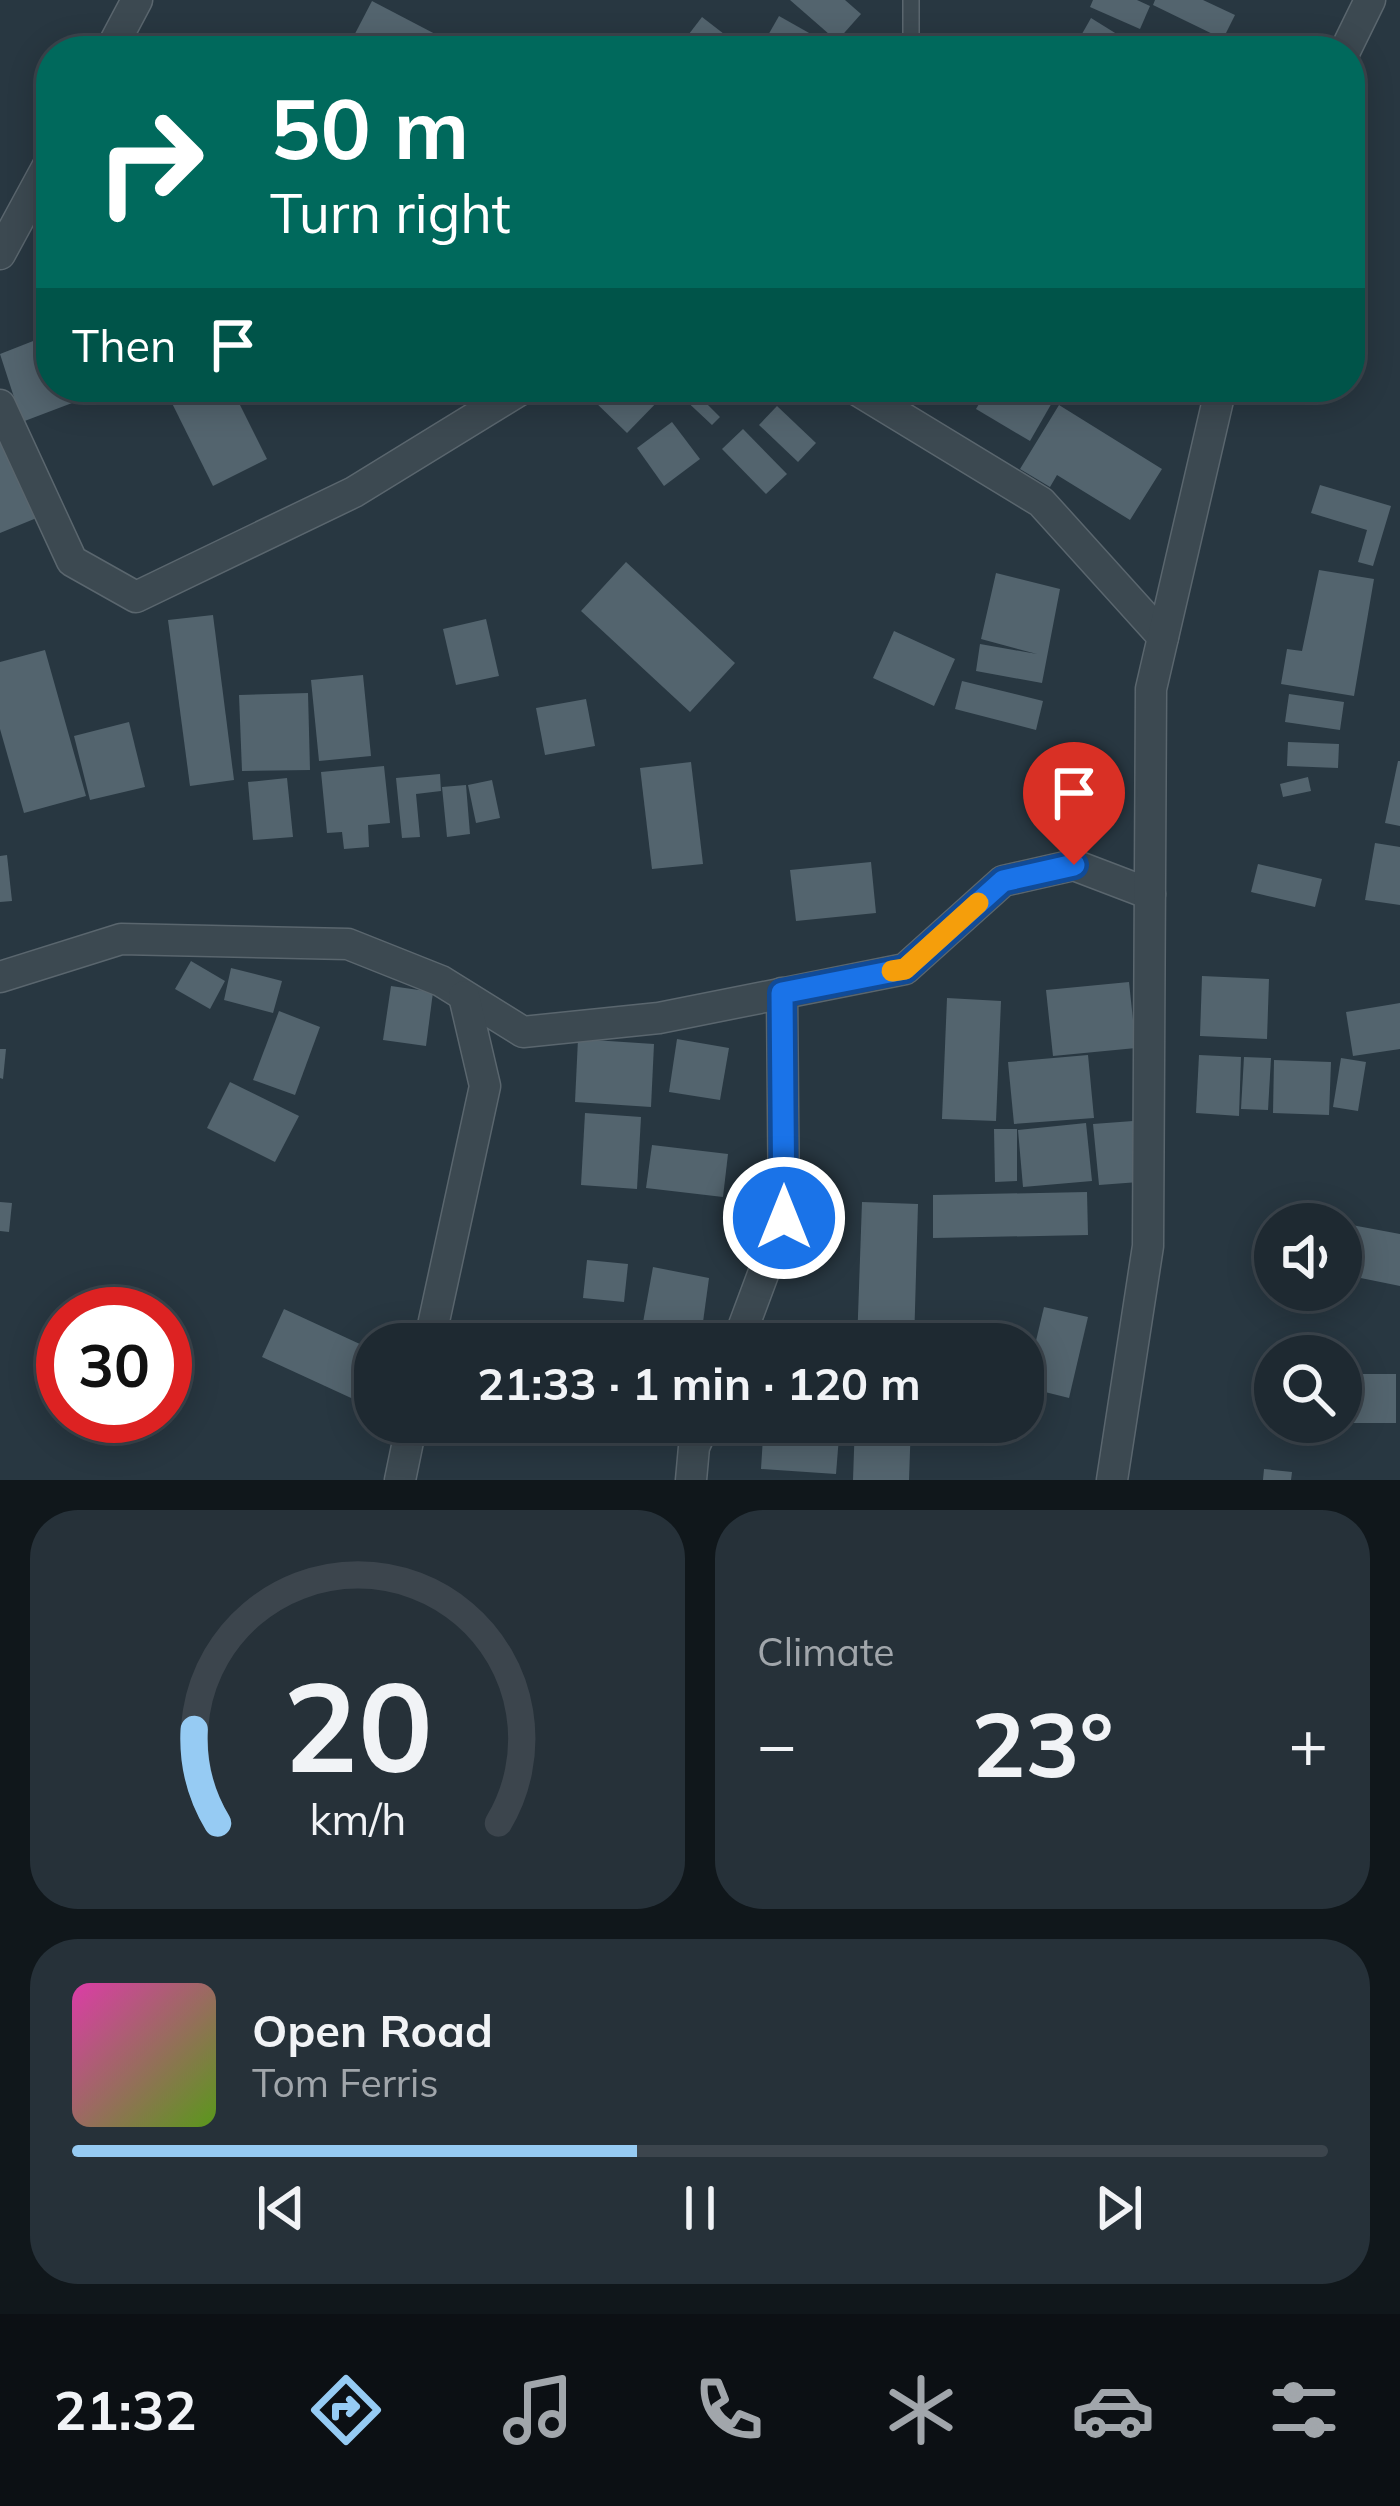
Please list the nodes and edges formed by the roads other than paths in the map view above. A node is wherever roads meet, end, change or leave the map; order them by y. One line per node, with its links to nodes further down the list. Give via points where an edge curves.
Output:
1 (137, 0): 4 (street)
2 (911, 0): 5 (lane)
3 (1370, 0): 6 (street)
4 (118, 36)
5 (911, 36)
6 (1352, 36)
7 (36, 188): 8 (street)
8 (0, 254)
9 (501, 402): 12 (street, via 354,492 136,597 71,561)
10 (877, 402): 13 (street, via 1041,502)
11 (1218, 402): 13 (street)
12 (0, 405)
13 (1163, 638): 14 (street, via 1151,689)
14 (1150, 894): 16 (street, via 1074,865 1003,881 905,969); 24 (street, via 1148,1246)
15 (0, 977): 17 (street, via 121,938 347,944)
16 (782, 993): 17 (street, via 659,1018 523,1032); 19 (street, via 784,1218)
17 (464, 996): 18 (street, via 485,1086)
18 (434, 1323)
19 (745, 1323)
20 (408, 1443): 22 (street)
21 (696, 1443): 23 (street)
22 (400, 1480)
23 (691, 1480)
24 (1112, 1480)

